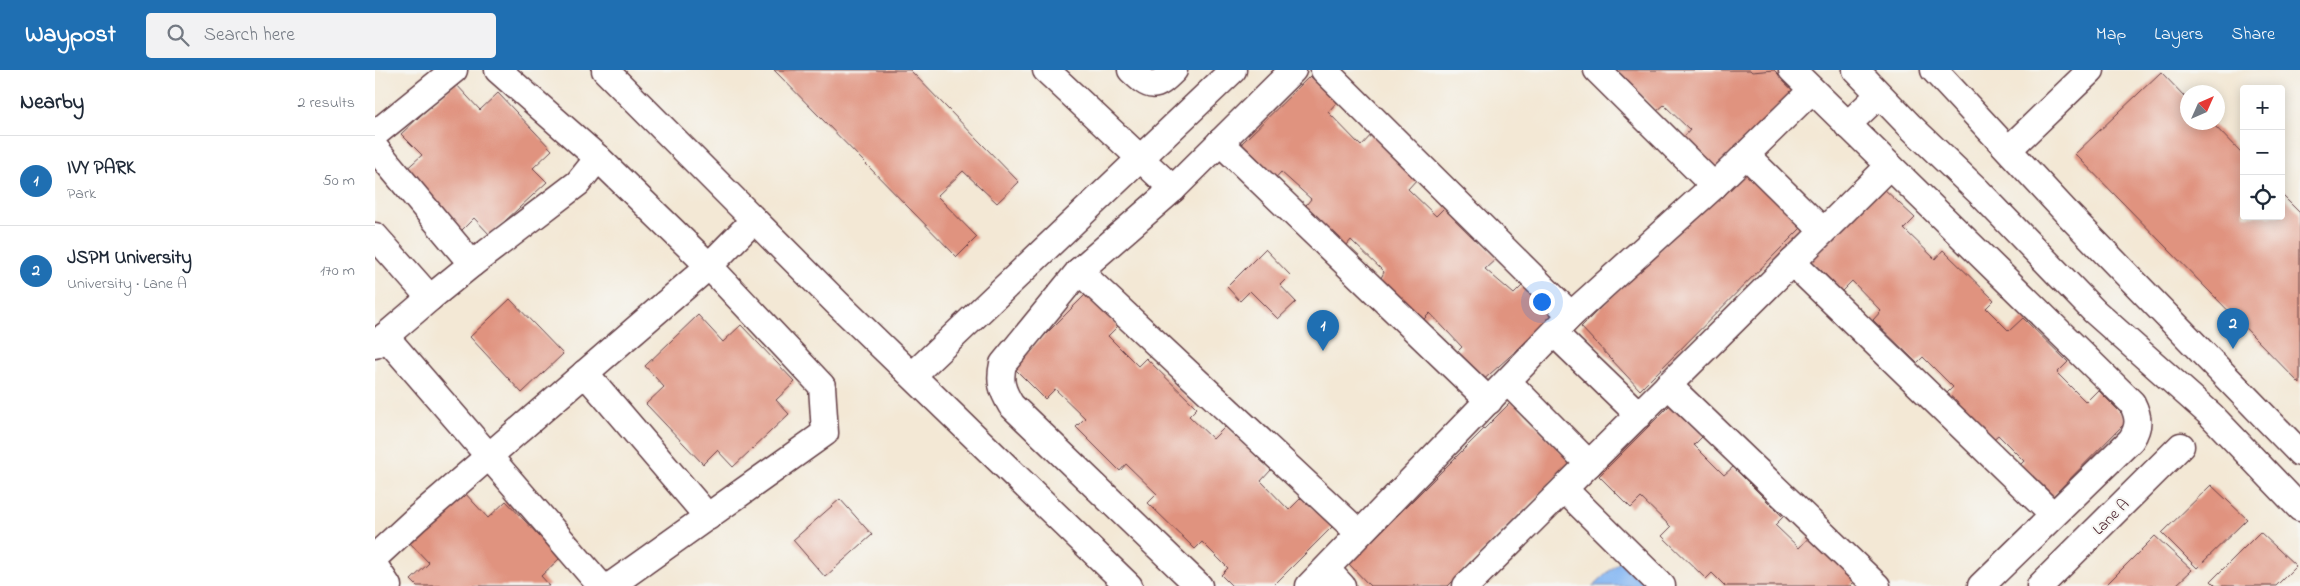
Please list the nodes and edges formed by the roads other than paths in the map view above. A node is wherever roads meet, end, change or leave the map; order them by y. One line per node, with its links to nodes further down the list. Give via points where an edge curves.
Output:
1 (455, 70): 18 (street)
2 (498, 70): 23 (street)
3 (605, 70): 28 (street)
4 (1045, 70): 24 (street)
5 (1131, 70): 6 (street, via 1147,85 1153,86)
6 (1174, 70)
7 (1233, 70): 24 (street)
8 (1293, 70): 19 (street)
9 (1324, 70): 36 (street)
10 (1597, 70): 26 (street)
11 (1792, 70): 15 (street)
12 (1856, 70): 16 (street)
13 (1933, 70): 21 (street)
14 (2091, 70): 21 (street)
15 (1812, 90): 17 (street); 22 (street)
16 (1879, 94): 17 (street); 49 (street, via 2094,312 2211,415)
17 (1847, 125): 25 (street)
18 (375, 134)
19 (1220, 142): 27 (street); 42 (street)
20 (375, 148): 32 (street)
21 (2009, 149): 45 (street)
22 (1746, 155): 26 (street); 29 (street)
23 (598, 158): 32 (street, via 579,183); 33 (street)
24 (1141, 160): 27 (street); 39 (street)
25 (1889, 166): 29 (street); 50 (street, via 2135,409 2138,429 2131,440)
26 (1714, 186): 36 (street)
27 (1173, 189): 34 (street)
28 (754, 220): 33 (street); 39 (street)
29 (1823, 231): 31 (street)
30 (375, 236): 35 (street)
31 (1792, 262): 41 (street); 50 (street)
32 (472, 264): 35 (street)
33 (709, 266): 38 (street); 51 (street, via 822,386 825,433)
34 (1079, 271): 52 (street); 60 (street, via 1003,364 1000,377 1002,391 1011,404)
35 (430, 298): 37 (street)
36 (1563, 324): 40 (street); 43 (street)
37 (380, 340): 46 (street)
38 (585, 373): 46 (street); 51 (street)
39 (913, 375): 59 (street)
40 (1507, 382): 42 (street); 47 (street)
41 (1668, 385): 43 (street); 63 (street)
42 (1489, 401): 52 (street)
43 (1639, 415): 47 (street)
44 (2181, 446): 65 (street, Lane A)
45 (2300, 453)
46 (489, 456): 53 (street); 57 (street)
47 (1589, 464): 48 (street)
48 (1564, 489): 61 (street); 62 (street)
49 (2300, 508)
50 (2052, 514): 64 (street)
51 (708, 517): 58 (street)
52 (1359, 533): 55 (street)
53 (375, 557)
54 (375, 566): 56 (street)
55 (1326, 581)
56 (389, 586)
57 (601, 586)
58 (610, 586)
59 (1129, 586)
60 (1199, 586)
61 (1467, 586)
62 (1662, 586)
63 (1877, 586)
64 (1981, 586)
65 (2040, 586)

